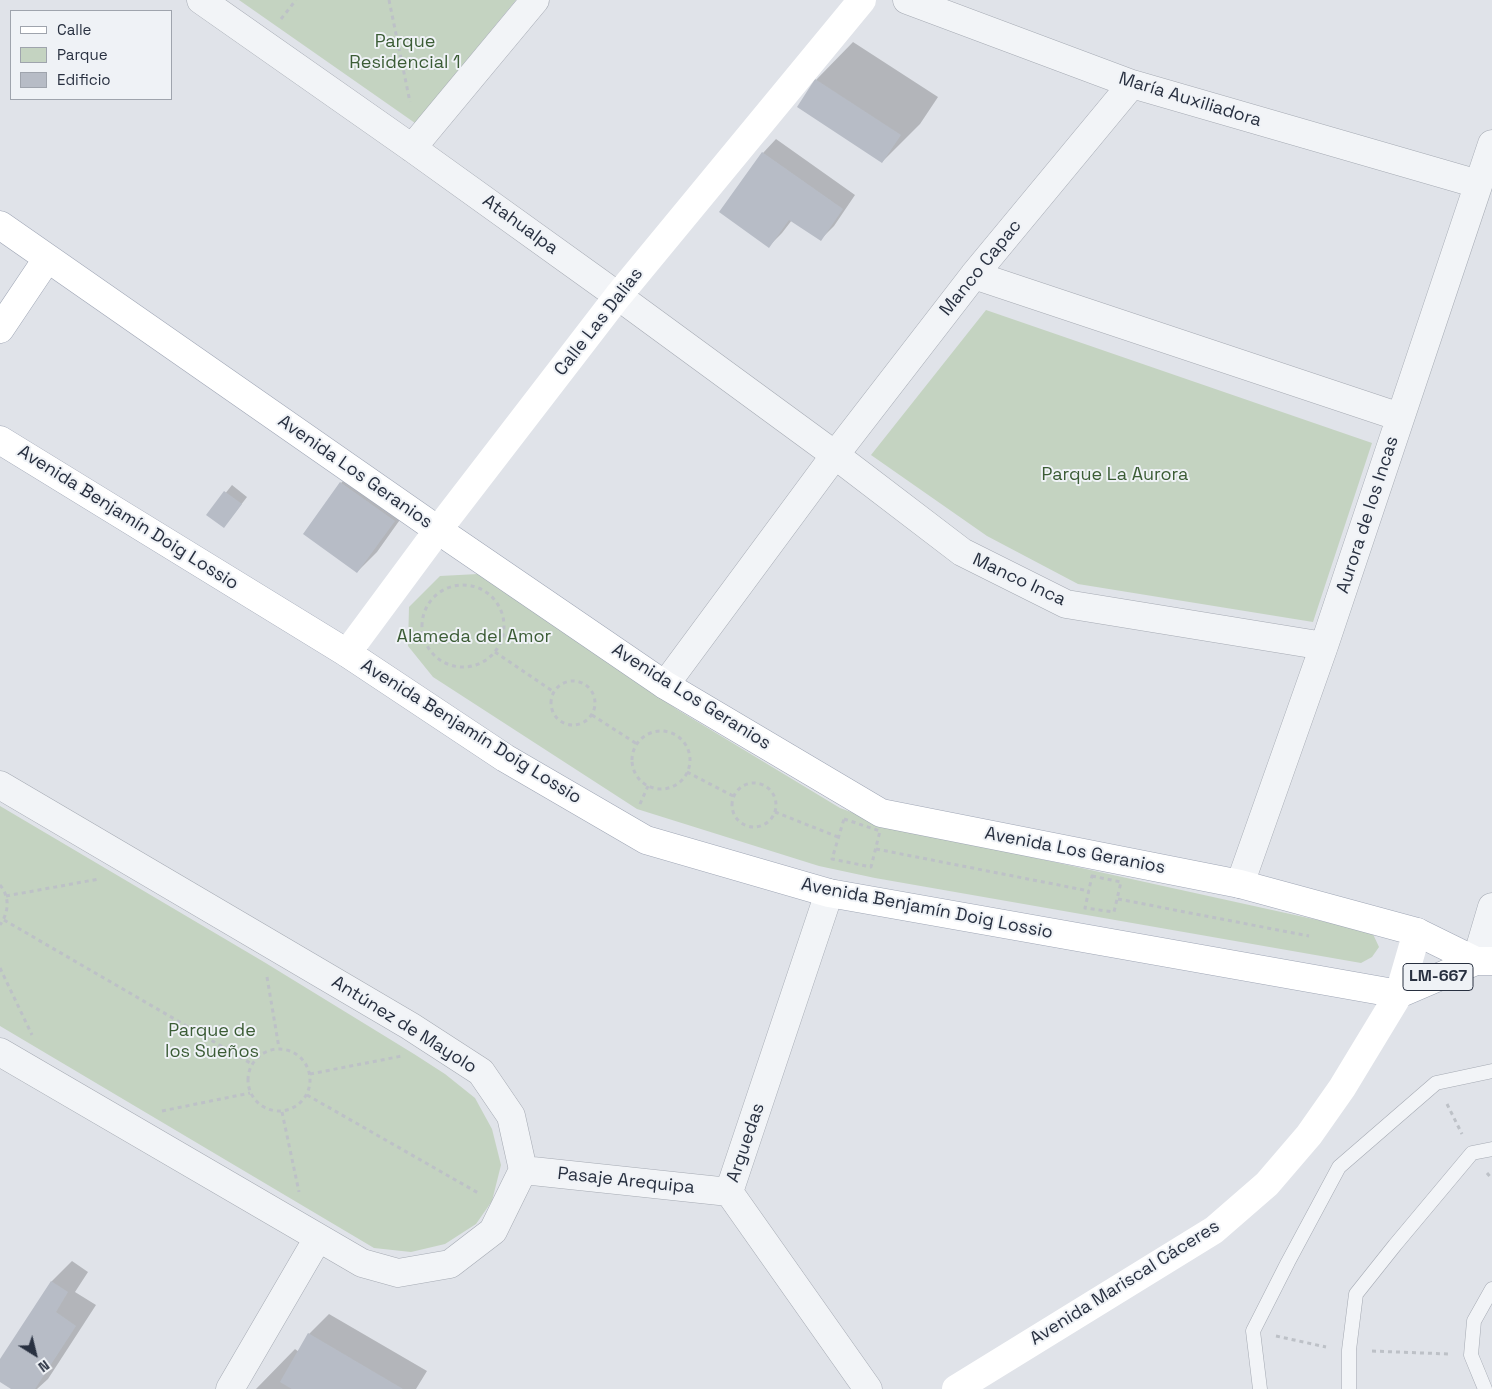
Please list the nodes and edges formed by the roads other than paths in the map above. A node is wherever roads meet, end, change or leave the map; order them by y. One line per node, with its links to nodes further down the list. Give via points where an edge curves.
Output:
1 (200, 0): 7 (street, Atahualpa)
2 (535, 0): 7 (street)
3 (862, 0): 12 (main road, Calle Las Dalias)
4 (907, 0): 5 (street, María Auxiliadora)
5 (1132, 84): 8 (street, María Auxiliadora); 11 (street, Manco Capac)
6 (1492, 144): 8 (street, Aurora de los Incas)
7 (412, 148): 12 (street, Atahualpa)
8 (1478, 184): 14 (street, Aurora de los Incas)
9 (0, 225): 10 (main road, Avenida Los Geranios)
10 (47, 259): 13 (main road); 17 (main road, Avenida Los Geranios)
11 (974, 275): 14 (street); 16 (street, Manco Capac)
12 (618, 296): 16 (street, Atahualpa); 17 (main road, Calle Las Dalias)
13 (0, 329)
14 (1400, 417): 18 (street, Aurora de los Incas)
15 (0, 440): 19 (main road, Avenida Benjamín Doig Lossio)
16 (835, 455): 18 (street, Manco Inca, via 962,552 1066,604); 20 (street, Manco Capac)
17 (438, 530): 19 (main road, Calle Las Dalias); 20 (main road, Avenida Los Geranios)
18 (1324, 646): 22 (street, Aurora de los Incas)
19 (346, 653): 23 (main road, Avenida Benjamín Doig Lossio, via 505,758 646,840)
20 (666, 685): 22 (main road, Avenida Los Geranios, via 881,813)
21 (0, 785): 31 (street, Antúnez de Mayolo, via 410,1026 481,1072 511,1116)
22 (1240, 884): 25 (main road, Avenida Los Geranios)
23 (830, 893): 27 (main road, Avenida Benjamín Doig Lossio); 32 (street, Arguedas)
24 (1492, 907): 26 (street)
25 (1417, 932): 26 (main road, Avenida Los Geranios); 27 (main road, Avenida Mariscal Cáceres / LM-667)
26 (1484, 961): 27 (main road, LM-667)
27 (1399, 994): 37 (main road, Avenida Mariscal Cáceres / LM-667, via 1309,1135 1266,1184 1214,1230)
28 (0, 1052): 33 (street)
29 (1492, 1071): 38 (lane, via 1436,1084 1339,1168 1253,1331)
30 (1492, 1148): 39 (lane, via 1472,1153 1356,1294 1349,1350)
31 (523, 1170): 32 (street, Pasaje Arequipa); 33 (street, via 492,1231 450,1264 398,1273 362,1263)
32 (729, 1192): 36 (street, Arguedas)
33 (318, 1238): 35 (street)
34 (1492, 1289): 40 (lane, via 1474,1321 1470,1355)
35 (230, 1389)
36 (868, 1389)
37 (956, 1389)
38 (1260, 1389)
39 (1349, 1389)
40 (1485, 1389)

